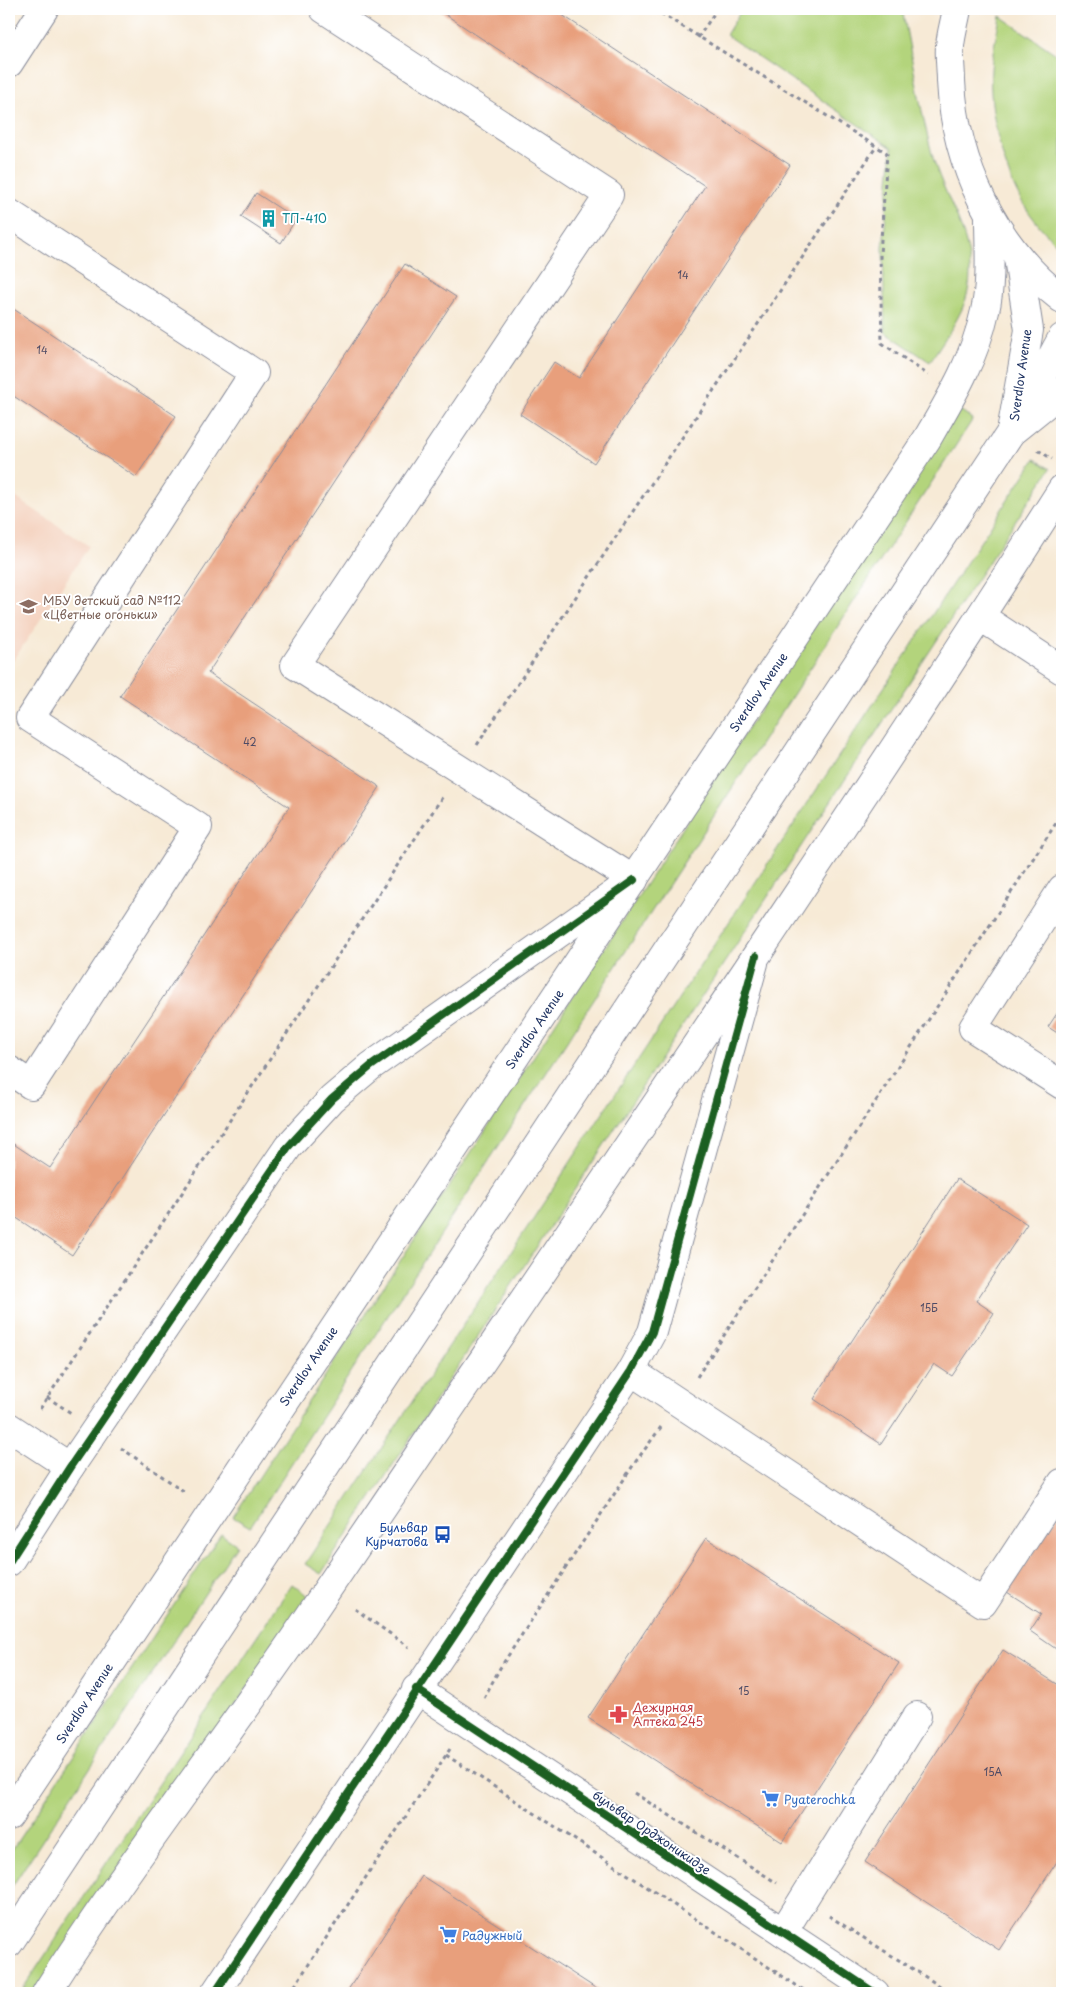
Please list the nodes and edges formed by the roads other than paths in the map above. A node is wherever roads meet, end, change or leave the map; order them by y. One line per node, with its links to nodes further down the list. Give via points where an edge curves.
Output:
1 (44, 9): 6 (main road)
2 (324, 9): 17 (main road, via 609,194 295,666)
3 (939, 9): 5 (main road)
4 (957, 9): 5 (main road)
5 (950, 48): 8 (main road, via 952,110 968,168)
6 (9, 63)
7 (9, 213): 20 (main road, via 254,373 30,718 198,827 31,1085)
8 (989, 216): 9 (main road); 17 (main road, Sverdlov Avenue, via 986,310 954,393 927,439)
9 (1018, 258): 10 (main road); 13 (main road, Sverdlov Avenue, via 1029,330)
10 (1062, 298)
11 (1062, 338): 13 (main road)
12 (1062, 391): 13 (main road, Sverdlov Avenue)
13 (1012, 432): 31 (main road, Sverdlov Avenue)
14 (1062, 489): 15 (main road)
15 (981, 617): 16 (main road); 19 (main road)
16 (1062, 670)
17 (634, 880): 24 (main road, via 371,1066 332,1099 288,1147); 29 (main road, Sverdlov Avenue)
18 (1062, 889): 21 (main road, via 972,1028)
19 (756, 956): 22 (main road, via 652,1332); 32 (main road, via 246,1708 92,1922)
20 (9, 1070)
21 (1062, 1085)
22 (630, 1370): 25 (main road, via 983,1603); 27 (main road)
23 (15, 1431): 24 (main road)
24 (70, 1467): 26 (main road)
25 (1062, 1483)
26 (9, 1562)
27 (416, 1689): 30 (main road, бульвар Орджоникидзе); 33 (main road)
28 (917, 1716): 30 (main road)
29 (9, 1816)
30 (783, 1932): 34 (main road, бульвар Орджоникидзе)
31 (9, 1943)
32 (46, 1993)
33 (215, 1993)
34 (875, 1993)

